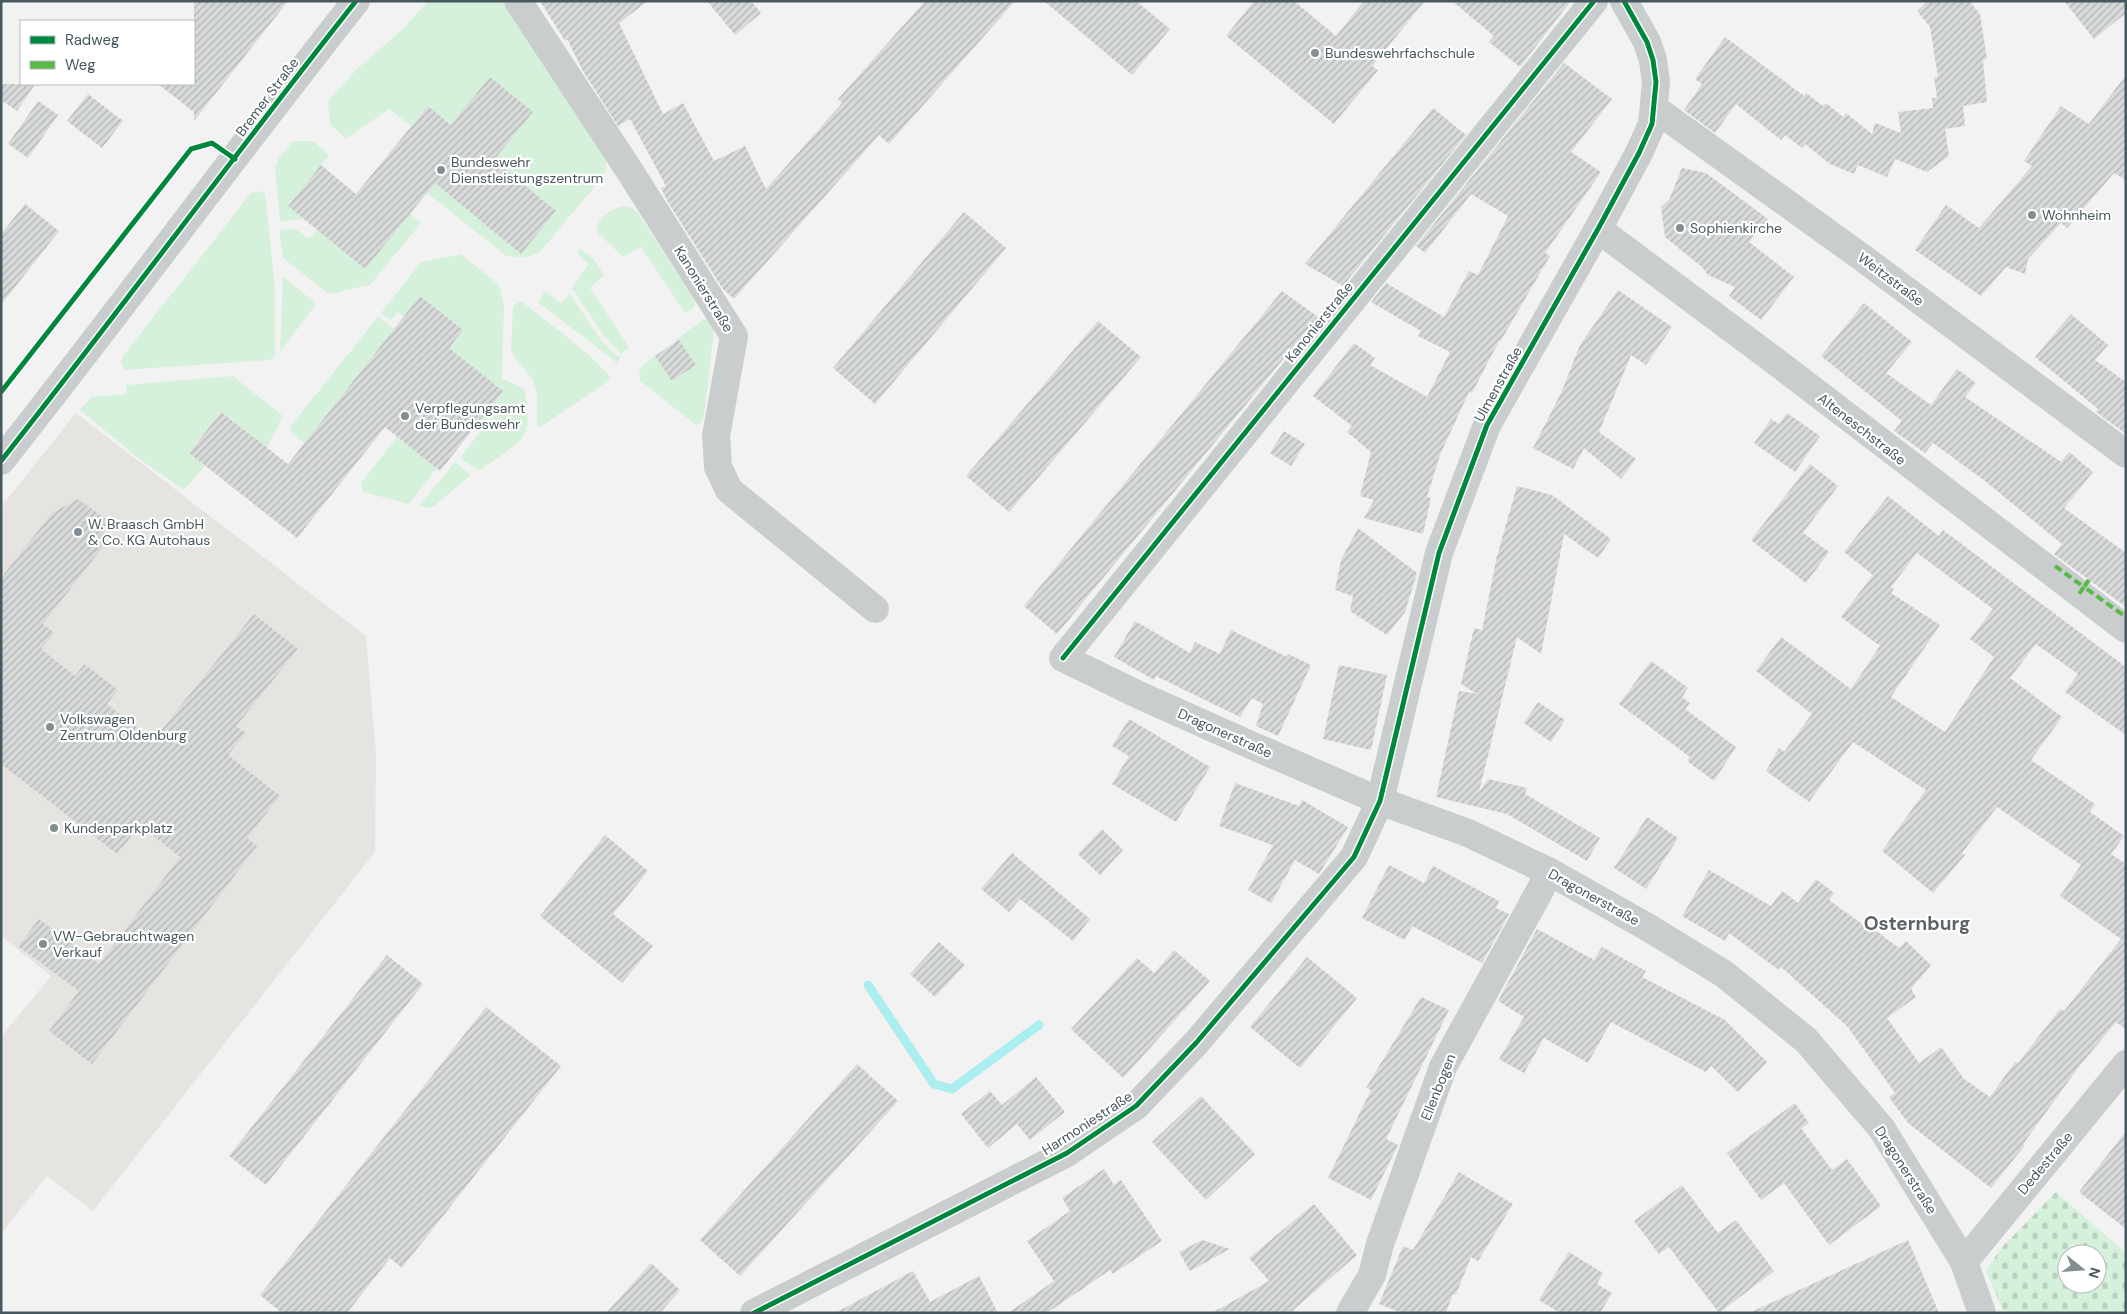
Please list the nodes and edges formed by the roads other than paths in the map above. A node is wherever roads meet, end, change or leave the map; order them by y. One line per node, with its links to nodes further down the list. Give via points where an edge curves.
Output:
1 (356, 1): 8 (street, Bremer Straße)
2 (518, 1): 9 (street, Kanonierstraße, via 734,336 716,436 718,467 729,490)
3 (1594, 1): 11 (street, Kanonierstraße)
4 (1624, 1): 5 (street, Ulmenstraße, via 1647,42 1653,60 1656,82)
5 (1654, 108): 6 (street, Ulmenstraße, via 1652,124 1639,153); 7 (street, Weitzstraße)
6 (1598, 229): 10 (street, Alteneschstraße); 12 (street, Ulmenstraße, via 1487,425 1439,554)
7 (2126, 454)
8 (1, 461)
9 (875, 609)
10 (2126, 629)
11 (1063, 658): 12 (street, Dragonerstraße)
12 (1380, 801): 13 (street, Dragonerstraße, via 1468,833); 16 (street, Harmoniestraße, via 1354,857 1196,1044 1136,1106 1067,1153)
13 (1550, 872): 15 (street, Dragonerstraße, via 1724,974 1806,1040 1882,1129); 17 (street, Ellenbogen, via 1443,1067 1372,1275)
14 (2126, 1064): 15 (street, Dedestraße)
15 (1964, 1262): 18 (street, Dragonerstraße)
16 (754, 1313)
17 (1350, 1313)
18 (1982, 1313)

